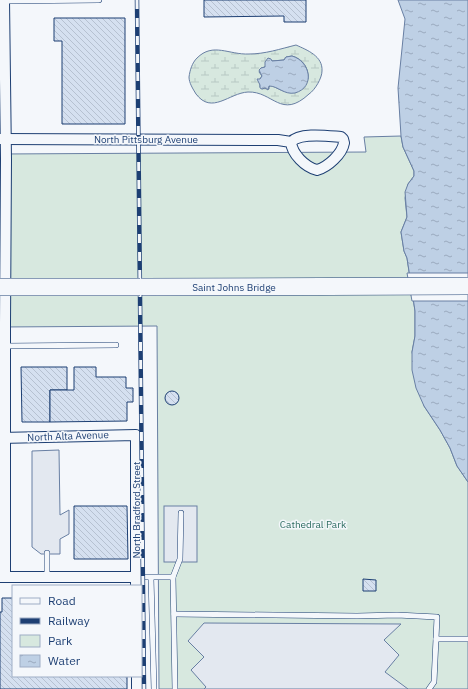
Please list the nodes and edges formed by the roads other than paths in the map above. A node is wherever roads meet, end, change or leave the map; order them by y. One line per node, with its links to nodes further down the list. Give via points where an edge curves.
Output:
1 (2, 0): 2 (lane); 3 (street)
2 (99, 0)
3 (2, 139): 4 (street, North Pittsburg Avenue); 8 (street, via 6,167)
4 (291, 142): 4 (street, North Pittsburg Avenue, via 293,151 308,166 317,170 331,162 344,143 341,138 329,136 302,136)
5 (468, 286): 6 (main road, Saint Johns Bridge, bridge)
6 (0, 287)
7 (116, 345): 8 (lane)
8 (5, 346): 10 (street)
9 (136, 435): 10 (street, North Alta Avenue); 17 (street, North Bradford Street)
10 (3, 438): 13 (street)
11 (181, 513): 15 (lane, via 180,559)
12 (47, 554): 14 (lane)
13 (3, 577): 14 (street)
14 (47, 577): 17 (street)
15 (173, 577): 16 (lane); 18 (lane)
16 (151, 578): 17 (lane); 23 (lane)
17 (136, 582)
18 (174, 614): 19 (lane, via 437,617); 24 (lane)
19 (436, 639): 20 (lane); 25 (lane, via 434,682)
20 (468, 639)
21 (136, 677): 22 (street)
22 (136, 689)
23 (154, 689)
24 (175, 689)
25 (429, 689)

